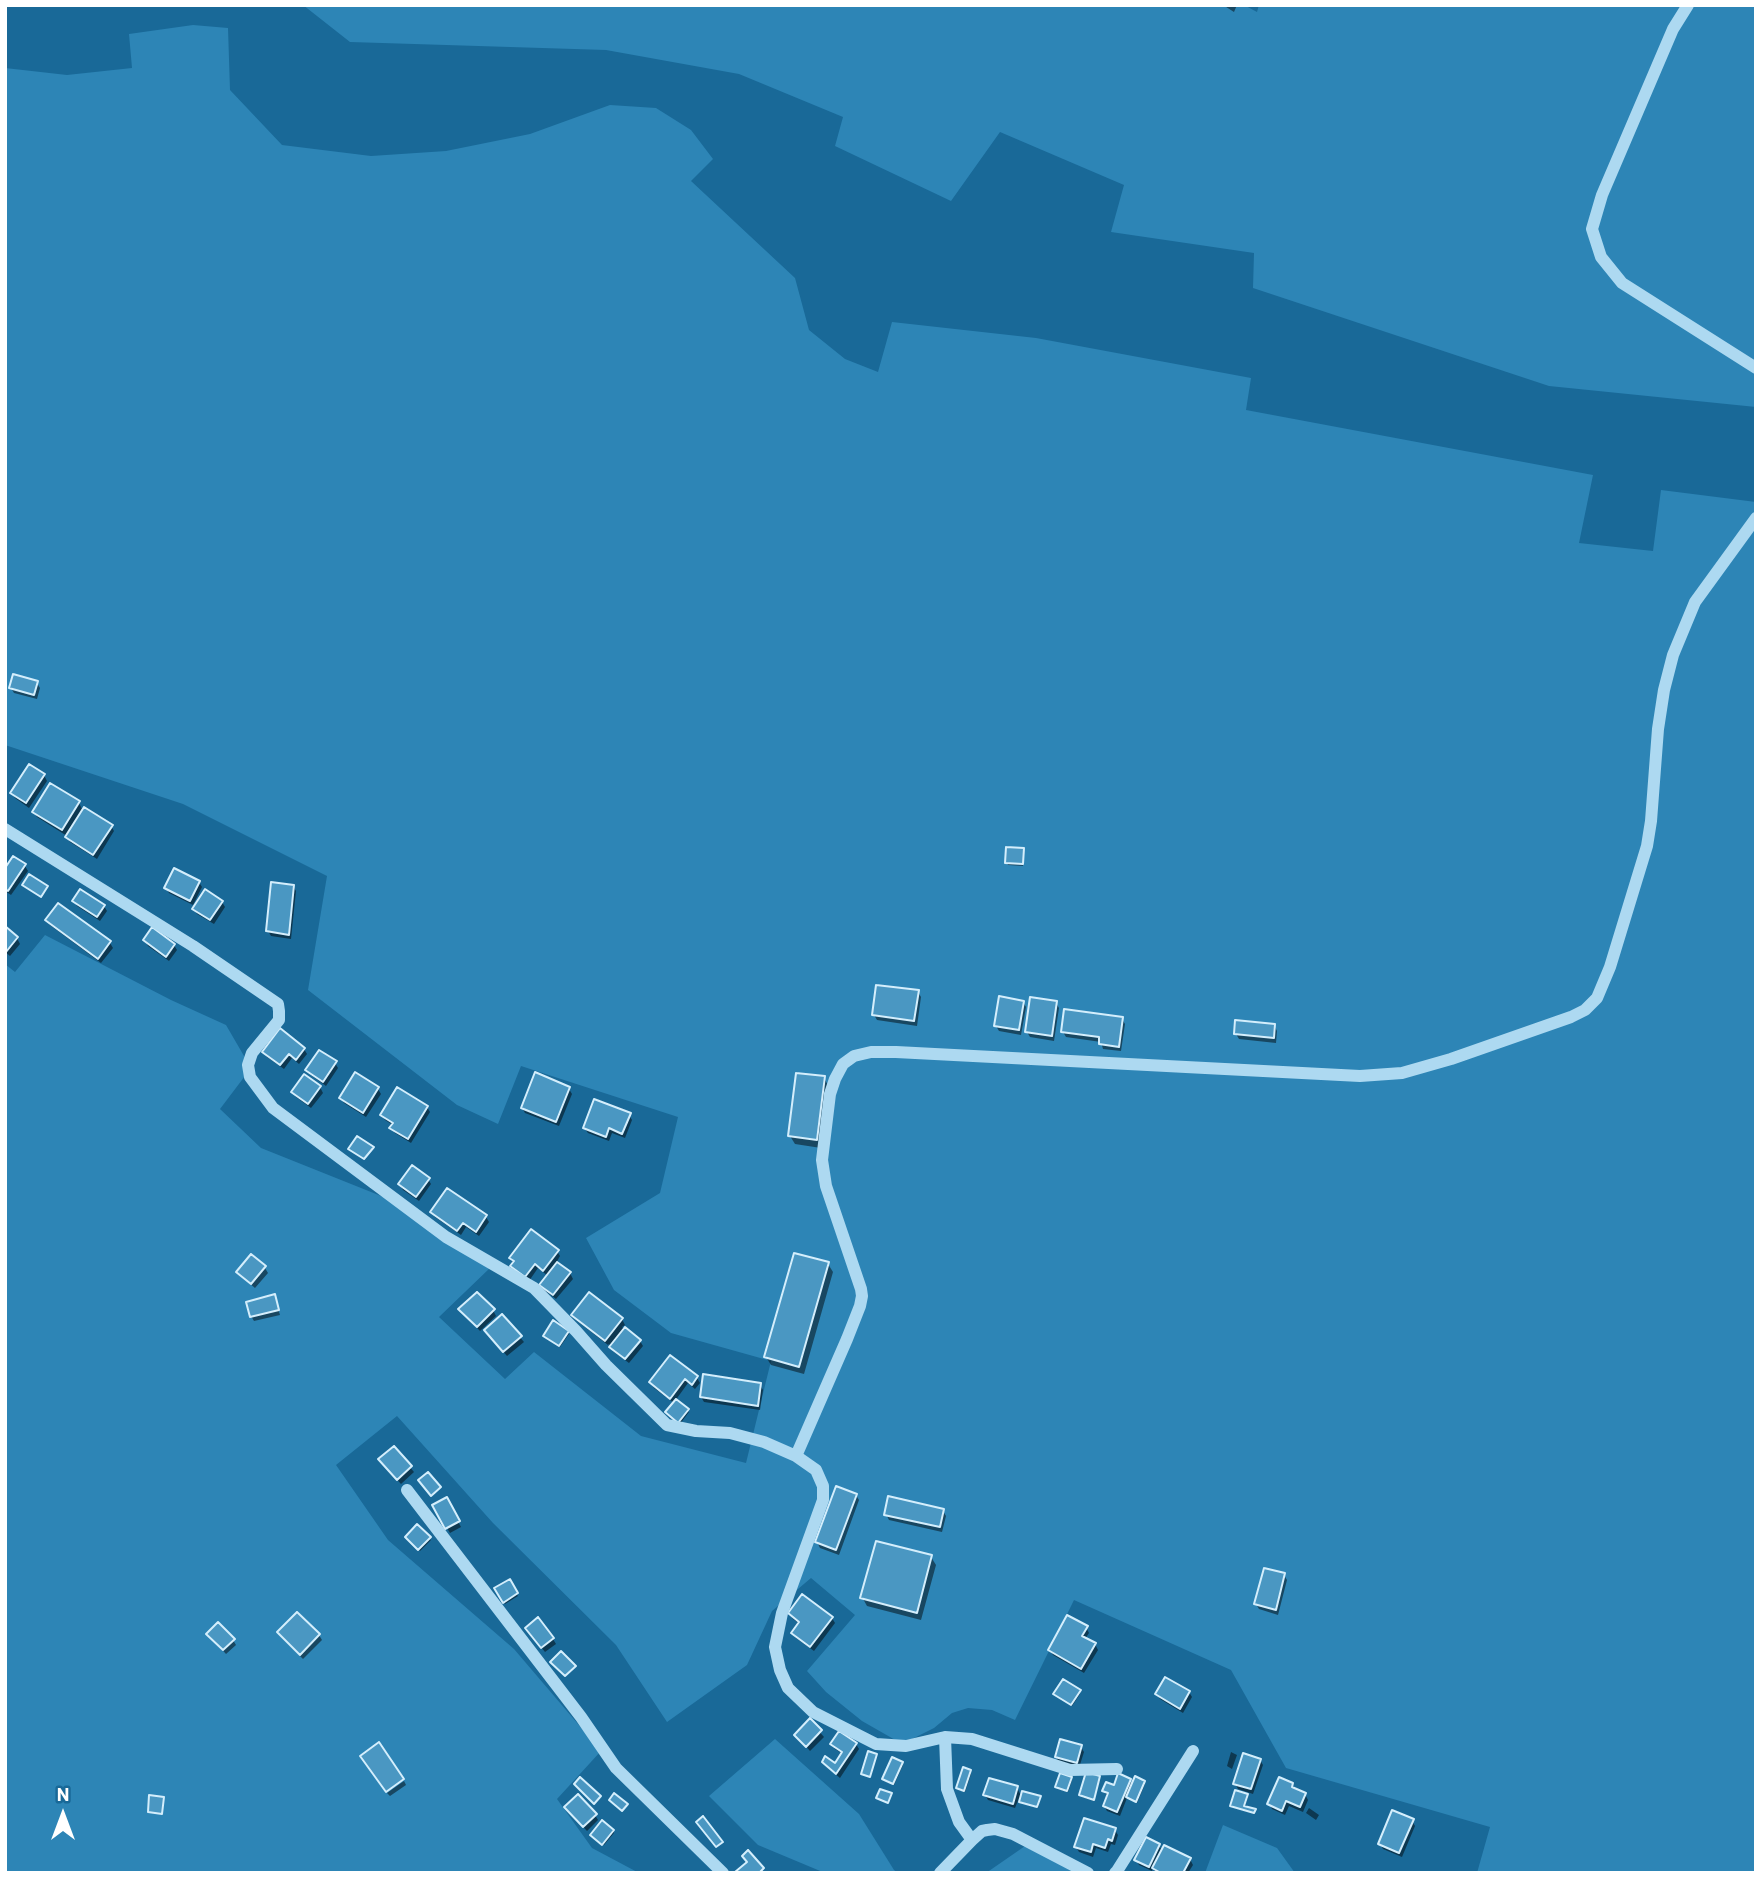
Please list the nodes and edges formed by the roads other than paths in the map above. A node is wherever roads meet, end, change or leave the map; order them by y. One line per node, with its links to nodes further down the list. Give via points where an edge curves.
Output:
1 (1688, 5): 2 (street, via 1673,29 1592,229 1601,257 1622,283)
2 (1756, 368)
3 (1756, 518): 5 (street, via 1695,602 1673,655 1658,729 1647,846 1610,968 1597,998 1585,1010 1402,1073 1360,1076 896,1052 871,1052 843,1064 830,1094 822,1160 862,1296)
4 (5, 829): 5 (street, via 278,1004 279,1020 252,1053 248,1065 250,1077 273,1108 446,1237 534,1288 667,1425 764,1441)
5 (796, 1456): 7 (street, via 816,1470 823,1500 782,1613 775,1647 788,1688 813,1712 876,1744 906,1746)
6 (407, 1490): 11 (street, via 616,1768)
7 (945, 1737): 9 (street, via 972,1739 1070,1770); 10 (street, via 947,1789 959,1822)
8 (1193, 1751): 14 (street)
9 (1116, 1769)
10 (972, 1840): 12 (street); 13 (street, via 987,1829 1013,1833)
11 (723, 1873)
12 (940, 1873)
13 (1088, 1873)
14 (1115, 1873)

